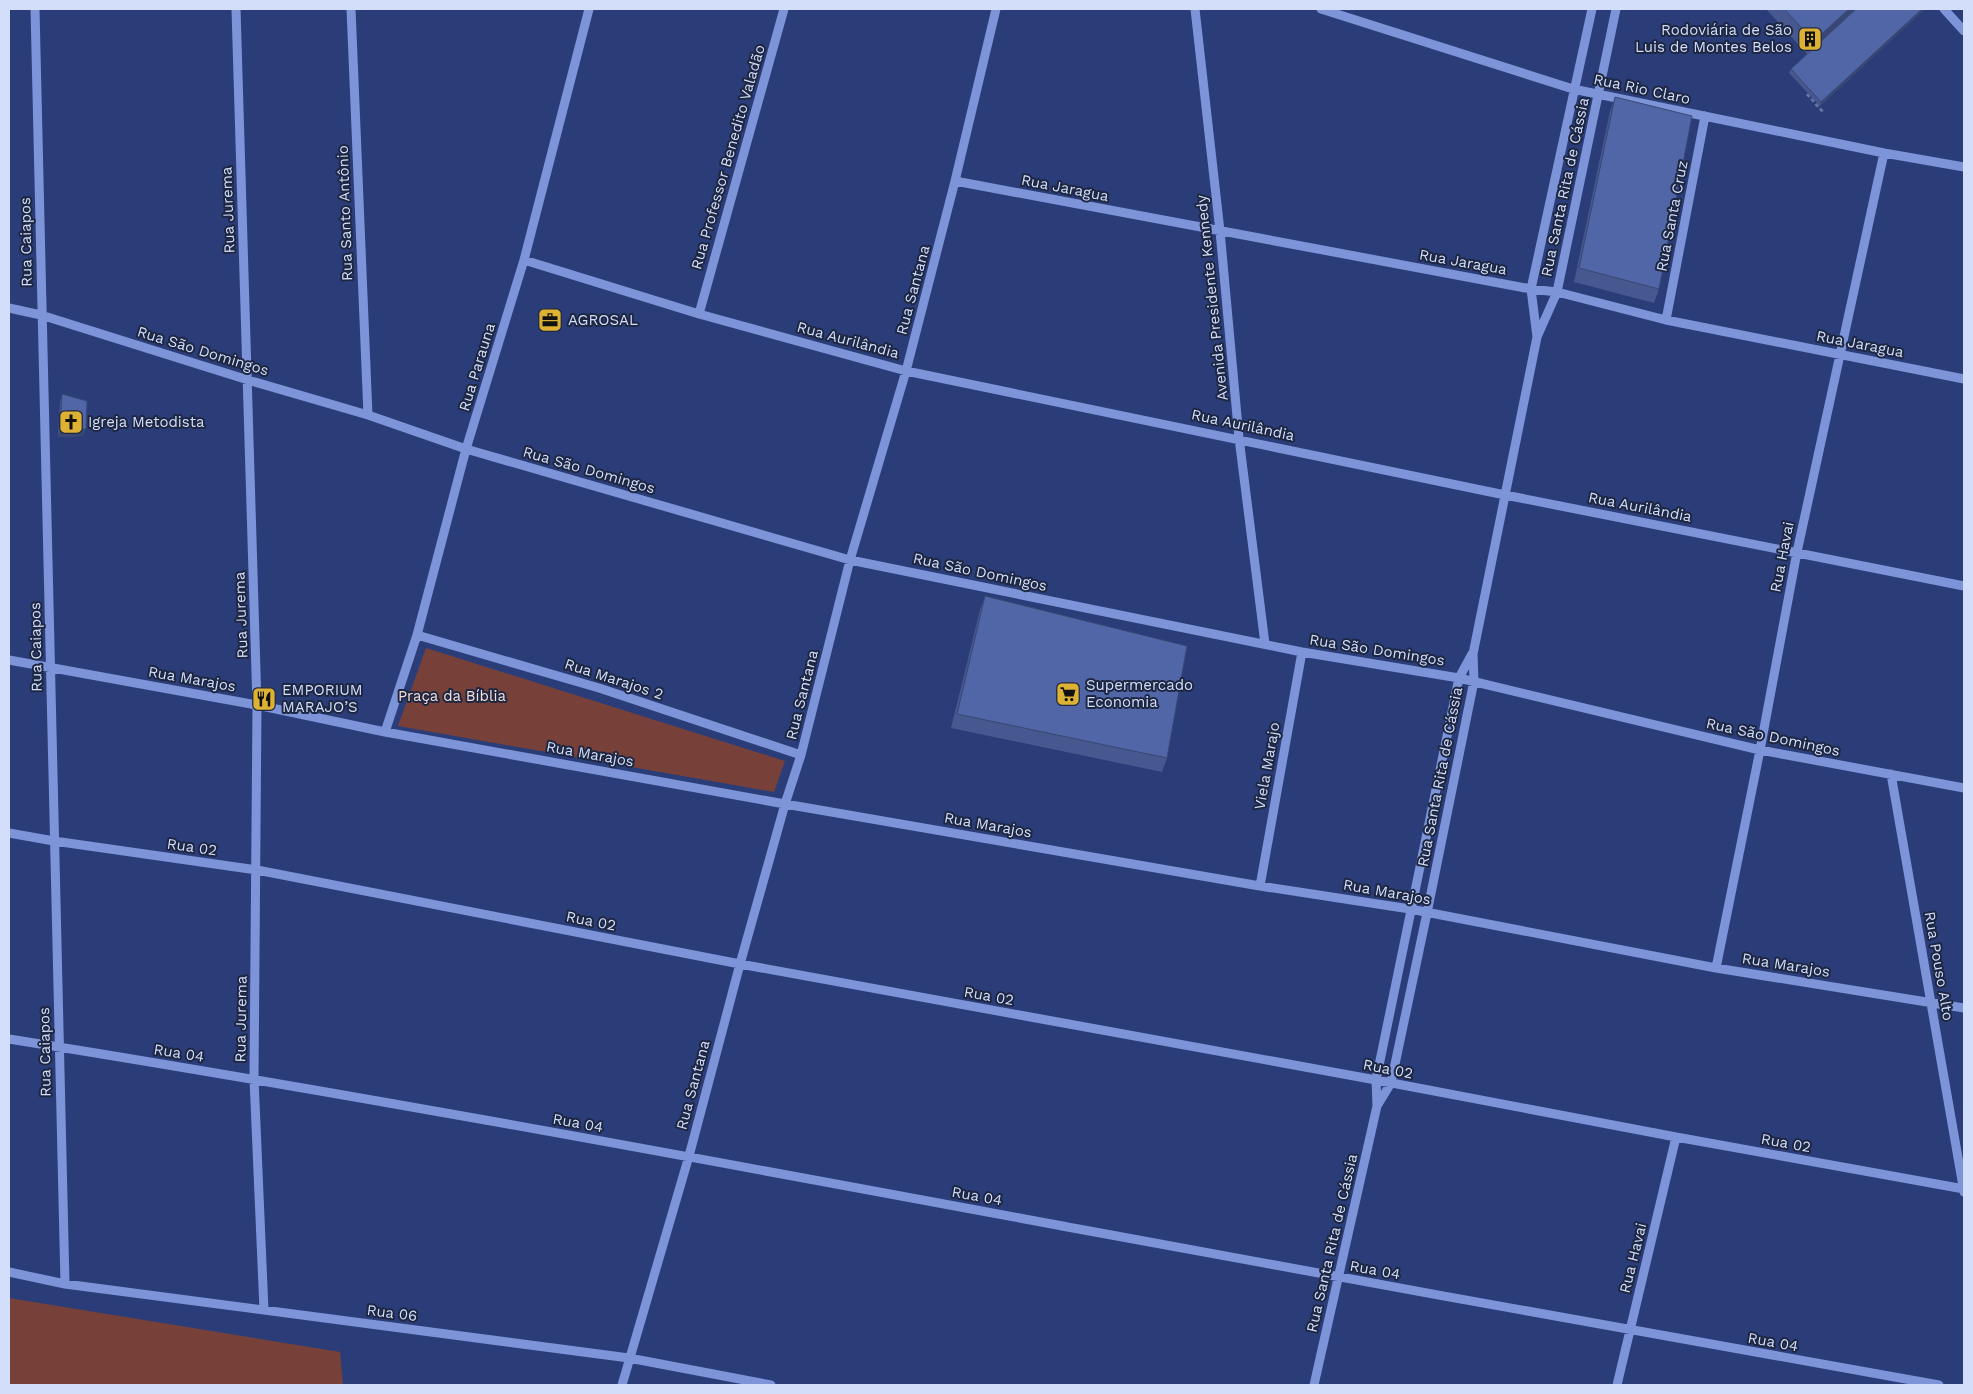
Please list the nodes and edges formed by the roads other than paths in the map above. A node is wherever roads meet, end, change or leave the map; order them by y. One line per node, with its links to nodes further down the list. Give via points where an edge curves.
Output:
1 (35, 9): 25 (street, Rua Caiapos)
2 (236, 9): 31 (street, Rua Jurema)
3 (350, 9): 32 (street, Rua Santo Antônio)
4 (589, 9): 20 (street, Rua Parauna)
5 (784, 9): 24 (street, Rua Professor Benedito Valadão)
6 (996, 9): 18 (street, Rua Santana)
7 (1195, 9): 19 (street, Avenida Presidente Kennedy)
8 (1321, 9): 13 (street, Rua Rio Claro)
9 (1592, 9): 13 (street, Rua Santa Rita de Cássia)
10 (1616, 9): 14 (street, Rua Santa Rita de Cássia)
11 (1944, 9): 12 (street)
12 (1964, 31)
13 (1574, 89): 14 (street, Rua Rio Claro); 21 (street, Rua Santa Rita de Cássia)
14 (1597, 94): 15 (street, Rua Rio Claro); 22 (street, Rua Santa Rita de Cássia)
15 (1705, 116): 16 (street, Rua Rio Claro); 26 (street, Rua Santa Cruz)
16 (1884, 153): 17 (street, Rua Rio Claro); 28 (street, Rua Havai)
17 (1964, 167)
18 (955, 181): 19 (street, Rua Jaragua); 29 (street, Rua Santana)
19 (1220, 231): 21 (street, Rua Jaragua); 33 (street, Avenida Presidente Kennedy)
20 (524, 260): 24 (street, Rua Aurilândia); 34 (street, Rua Parauna)
21 (1531, 289): 22 (street, Rua Jaragua); 27 (street, Rua Santa Rita de Cássia)
22 (1557, 292): 26 (street, Rua Jaragua); 27 (street, Rua Santa Rita de Cássia)
23 (9, 308): 25 (street, Rua São Domingos)
24 (699, 314): 29 (street, Rua Aurilândia)
25 (41, 315): 31 (street, Rua São Domingos); 44 (street, Rua Caiapos)
26 (1666, 320): 28 (street, Rua Jaragua)
27 (1537, 338): 35 (street, Rua Santa Rita de Cássia)
28 (1840, 354): 30 (street, Rua Jaragua); 36 (street, Rua Havai)
29 (906, 370): 33 (street, Rua Aurilândia); 37 (street, Rua Santana)
30 (1964, 379)
31 (248, 380): 32 (street, Rua São Domingos); 47 (street, Rua Jurema)
32 (368, 415): 34 (street, Rua São Domingos)
33 (1239, 438): 35 (street, Rua Aurilândia); 40 (street, Avenida Presidente Kennedy)
34 (466, 449): 37 (street, Rua São Domingos); 39 (street, Rua Parauna)
35 (1505, 495): 36 (street, Rua Aurilândia); 42 (street, Rua Santa Rita de Cássia)
36 (1797, 552): 38 (street, Rua Aurilândia); 49 (street, Rua Havai)
37 (850, 560): 40 (street, Rua São Domingos); 50 (street, Rua Santana)
38 (1964, 586)
39 (417, 635): 48 (street, Rua Parauna); 50 (street, Rua Marajos 2, via 600,688)
40 (1264, 644): 41 (street, Rua São Domingos)
41 (1302, 652): 45 (street, Rua São Domingos); 57 (street, Viela Marajo)
42 (1472, 654): 45 (street, Rua Santa Rita de Cássia); 46 (street, Rua Santa Rita de Cássia)
43 (9, 660): 44 (street, Rua Marajos)
44 (51, 668): 47 (street, Rua Marajos); 55 (street, Rua Caiapos)
45 (1459, 678): 46 (street, Rua São Domingos); 58 (street, Rua Santa Rita de Cássia)
46 (1474, 681): 49 (street, Rua São Domingos); 59 (street, Rua Santa Rita de Cássia)
47 (257, 705): 48 (street, Rua Marajos); 56 (street, Rua Jurema)
48 (385, 732): 53 (street, Rua Marajos)
49 (1760, 750): 51 (street, Rua São Domingos); 61 (street, Rua Havai)
50 (801, 755): 53 (street, Rua Santana)
51 (1891, 774): 52 (street, Rua São Domingos); 62 (street, Rua Pouso Alto)
52 (1964, 788)
53 (785, 804): 57 (street, Rua Marajos); 60 (street, Rua Santana)
54 (9, 833): 55 (street, Rua 02)
55 (54, 841): 56 (street, Rua 02); 65 (street, Rua Caiapos)
56 (257, 870): 60 (street, Rua 02); 66 (street, Rua Jurema)
57 (1260, 886): 58 (street, Rua Marajos)
58 (1410, 909): 59 (street, Rua Marajos); 67 (street, Rua Santa Rita de Cássia)
59 (1427, 913): 61 (street, Rua Marajos); 68 (street, Rua Santa Rita de Cássia)
60 (740, 964): 67 (street, Rua 02); 71 (street, Rua Santana)
61 (1716, 968): 62 (street, Rua Marajos)
62 (1931, 1003): 63 (street, Rua Marajos); 72 (street, Rua Pouso Alto)
63 (1964, 1008)
64 (9, 1039): 65 (street, Rua 04)
65 (59, 1047): 66 (street, Rua 04); 75 (street, Rua Caiapos)
66 (254, 1079): 71 (street, Rua 04); 76 (street, Rua Jurema)
67 (1376, 1080): 68 (street, Rua 02); 69 (street, Rua Santa Rita de Cássia)
68 (1391, 1083): 69 (street, Rua Santa Rita de Cássia); 70 (street, Rua 02)
69 (1377, 1106): 74 (street, Rua Santa Rita de Cássia)
70 (1676, 1137): 72 (street, Rua 02); 77 (street, Rua Havai)
71 (689, 1156): 74 (street, Rua 04); 78 (street, Rua Santana)
72 (1964, 1190)
73 (9, 1272): 75 (street, Rua 06)
74 (1339, 1277): 77 (street, Rua 04); 81 (street, Rua Santa Rita de Cássia)
75 (65, 1284): 76 (street, Rua 06)
76 (264, 1310): 78 (street, Rua 06)
77 (1629, 1330): 82 (street, Rua Havai); 83 (street, Rua 04)
78 (629, 1358): 79 (street, Rua Santana); 80 (street, Rua 06)
79 (622, 1385)
80 (771, 1385)
81 (1314, 1385)
82 (1617, 1385)
83 (1939, 1385)

